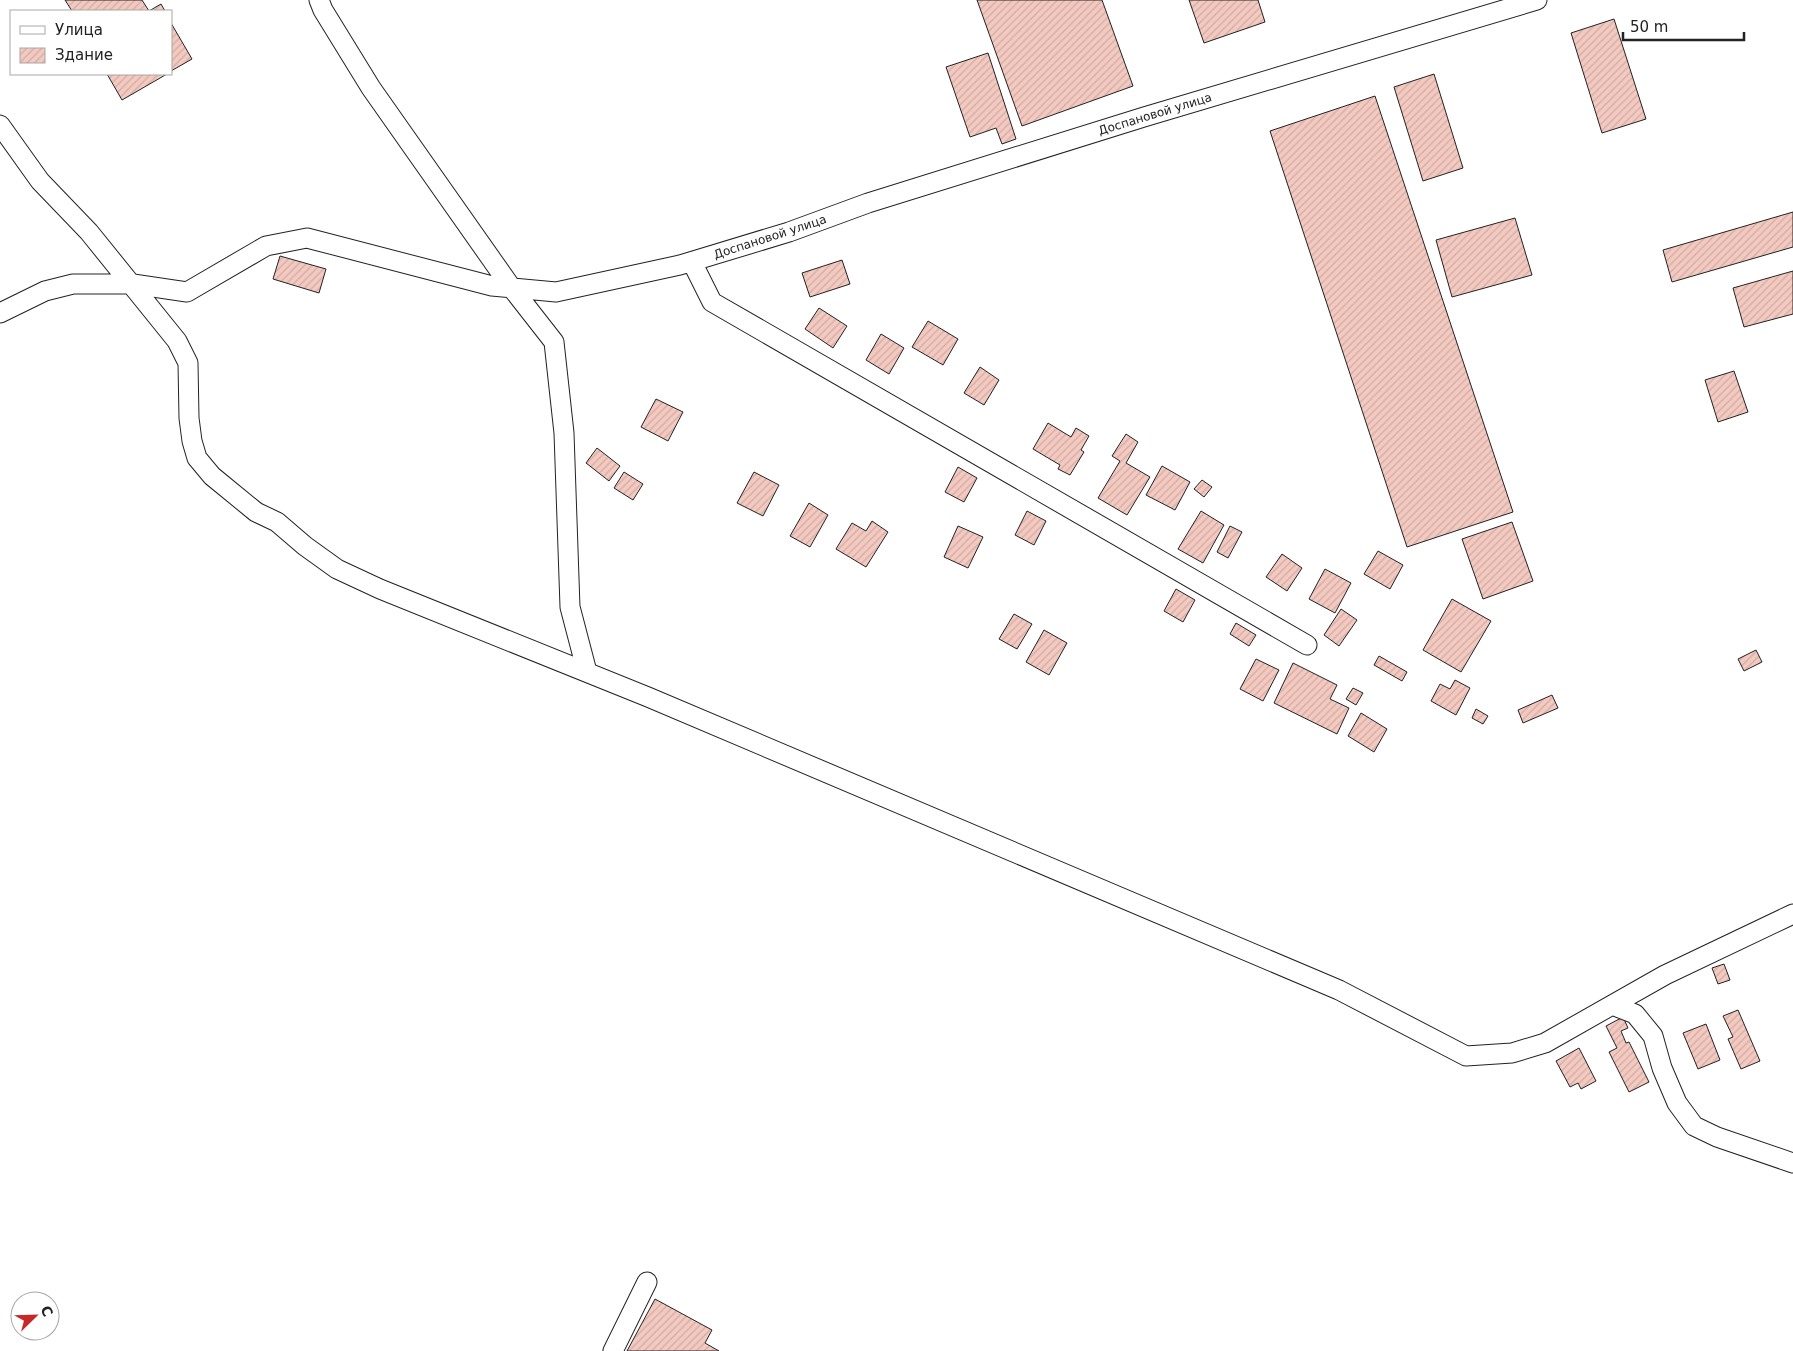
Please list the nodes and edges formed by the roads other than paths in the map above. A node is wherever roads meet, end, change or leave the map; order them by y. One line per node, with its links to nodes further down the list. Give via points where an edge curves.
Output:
1 (319, 0): 6 (street, via 371,88)
2 (1537, 0): 4 (street, Доспановой улица, via 1144,117)
3 (0, 125): 5 (street, via 40,181)
4 (692, 262): 6 (street, Доспановой улица, via 556,292); 8 (street, via 712,302)
5 (133, 284): 6 (street, Доспановой улица, via 187,292 266,246 307,238 484,284); 7 (street, Доспановой улица, via 73,284 45,291); 9 (street, via 177,341 188,363 192,441 198,458 227,489 256,512 277,522 337,569)
6 (511, 287): 9 (street, via 554,342 564,433 570,607)
7 (0, 313)
8 (1307, 645)
9 (587, 672): 11 (street, via 1339,990 1466,1056 1512,1053 1545,1043)
10 (1793, 914): 11 (street, via 1665,975)
11 (1612, 1005): 12 (street, via 1635,1014 1653,1036 1677,1103 1694,1126)
12 (1793, 1163)
13 (647, 1282): 14 (street)
14 (613, 1351)

